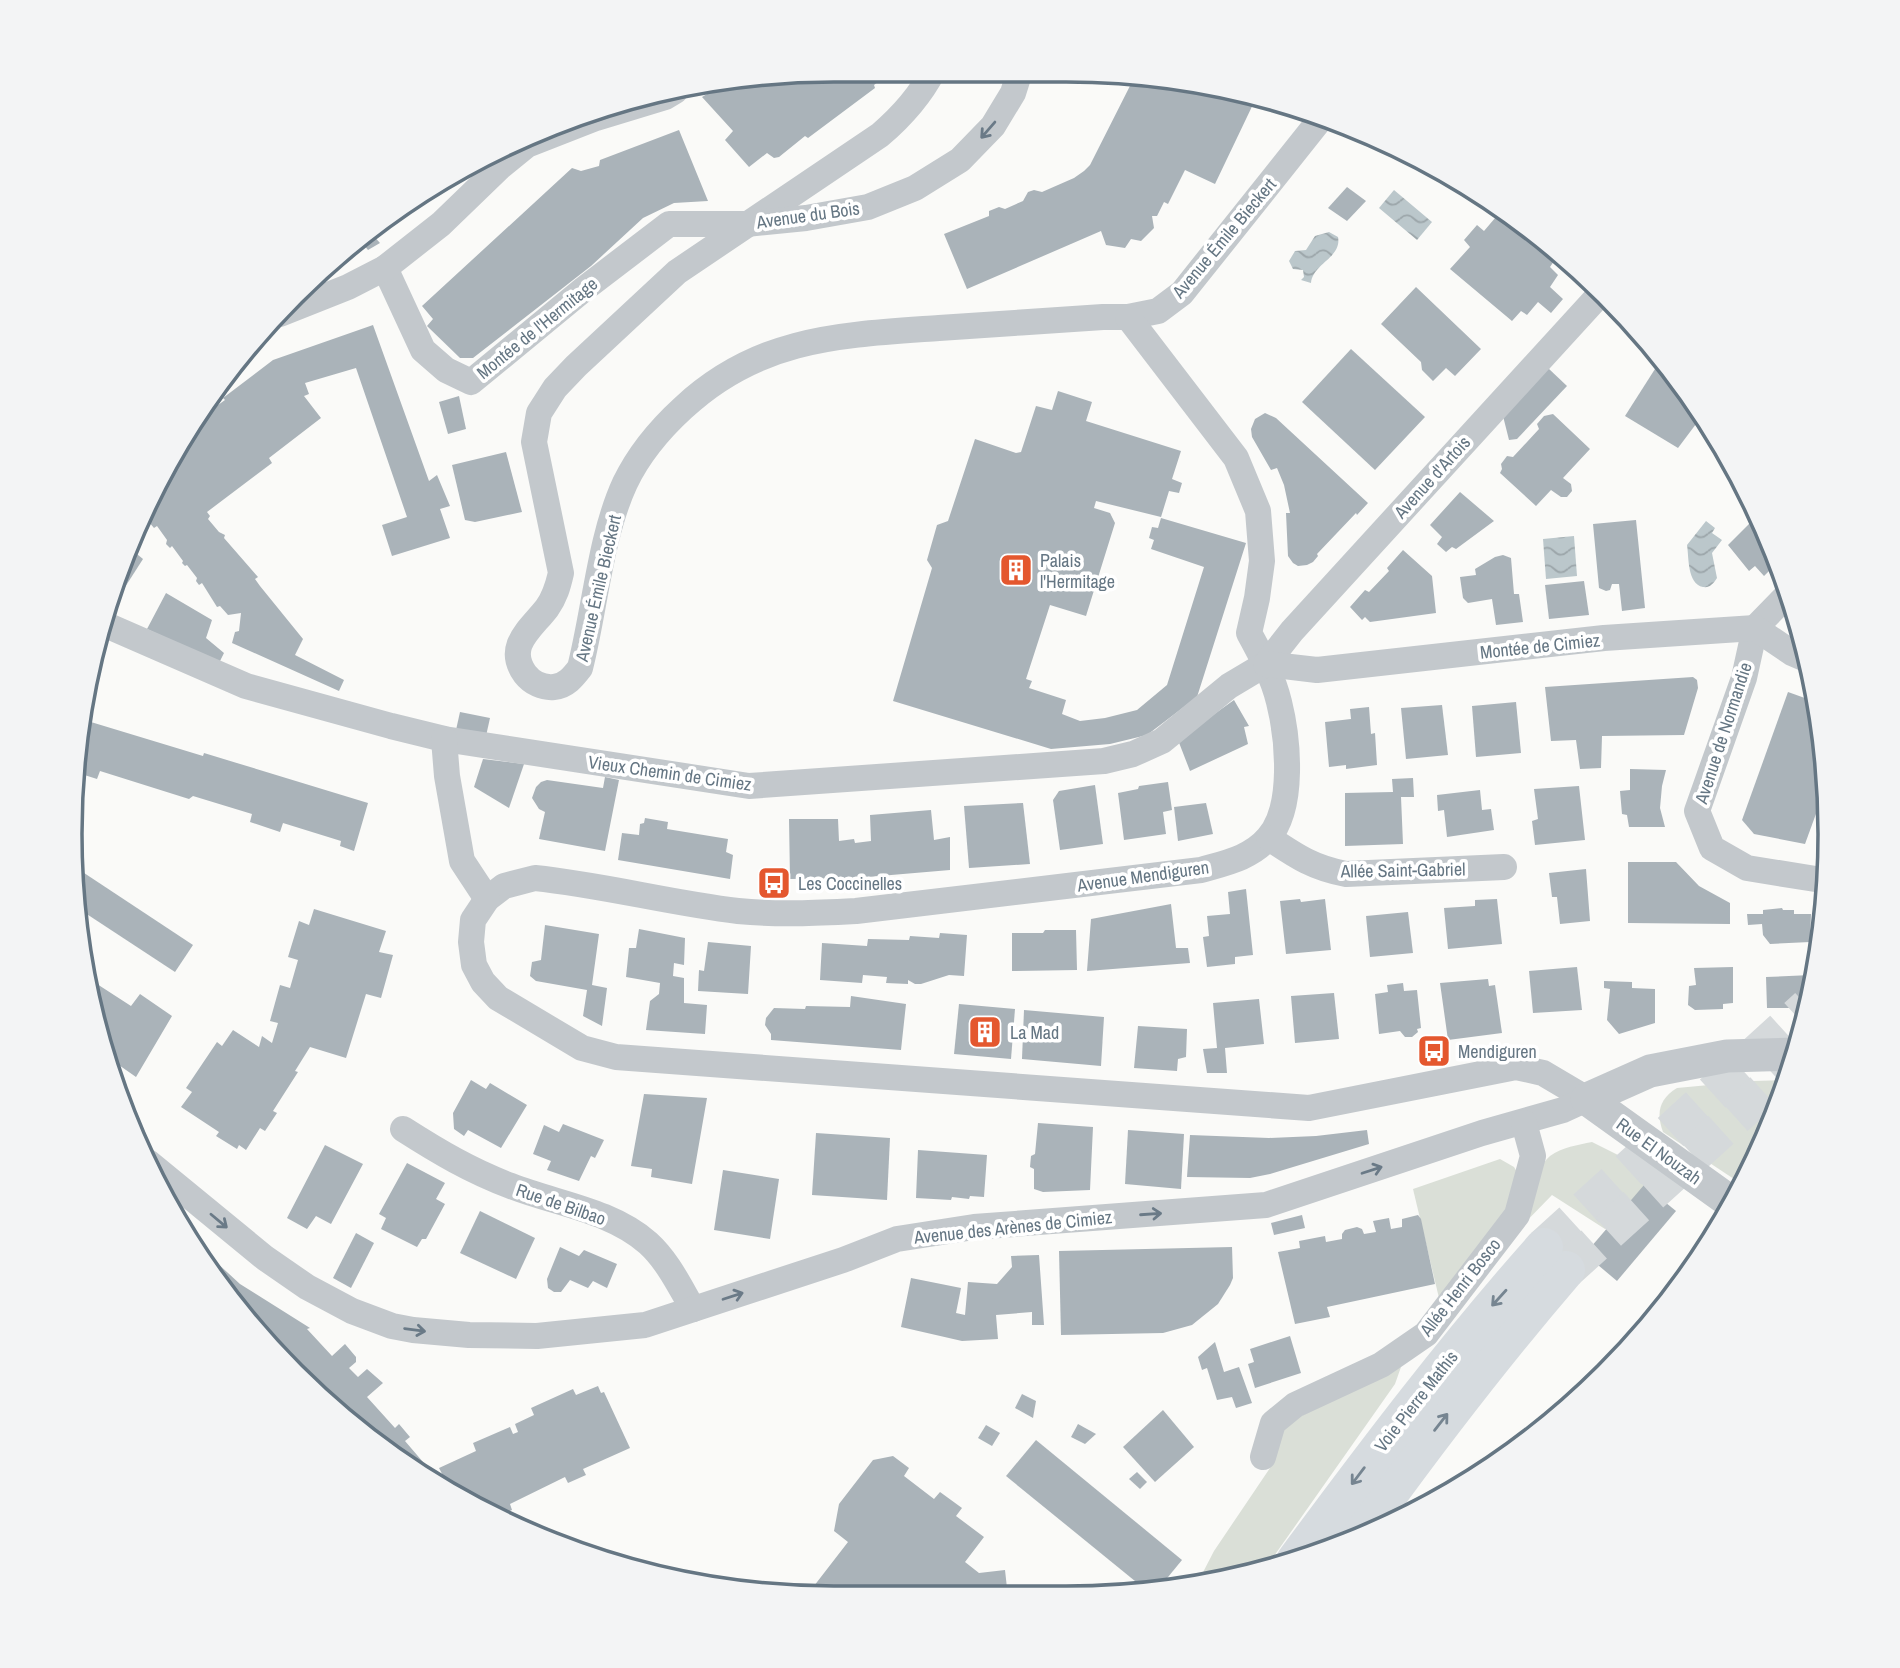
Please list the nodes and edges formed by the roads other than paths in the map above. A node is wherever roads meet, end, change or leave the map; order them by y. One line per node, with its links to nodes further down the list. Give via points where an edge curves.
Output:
1 (926, 82): 5 (street, Avenue Émile Bieckert, via 897,121 863,149)
2 (1016, 82): 5 (street, Avenue du Bois, one-way to 5, via 993,126 960,160 915,188 868,207)
3 (1316, 125): 9 (street, Avenue Émile Bieckert, via 1182,293 1158,311)
4 (518, 152): 6 (street, via 441,224)
5 (746, 224): 6 (street, Montée de l'Hermitage, via 669,224 471,382 446,370 423,350); 9 (street, Avenue Émile Bieckert, via 667,282 576,366 539,413 534,442 561,573 557,591 519,643 517,658 528,678 539,685 559,687 580,668 613,516 626,482 664,425 703,389 750,360 807,342 864,334)
6 (385, 268): 8 (street)
7 (1595, 299): 14 (street, Avenue d'Artois)
8 (297, 307)
9 (1128, 317): 14 (street, Avenue Mendiguren, via 1236,458 1258,511 1262,561 1249,633)
10 (1781, 601): 12 (street)
11 (111, 627): 15 (street, Vieux Chemin de Cimiez, via 246,686)
12 (1755, 628): 13 (street); 14 (street, Montée de Cimiez, via 1604,638 1317,670); 18 (street, Avenue de Normandie, via 1744,678 1698,811 1712,848 1747,868)
13 (1796, 655)
14 (1266, 664): 15 (street, Vieux Chemin de Cimiez, via 1229,686 1162,741 1104,761 749,786); 16 (street, Avenue Mendiguren, via 1279,702 1288,782 1281,814)
15 (444, 739): 19 (street, via 462,861)
16 (1269, 838): 17 (street, Allée Saint-Gabriel, via 1322,870 1346,874); 19 (street, Avenue Mendiguren, via 1241,859 1201,870 856,911 737,911 535,878 504,886)
17 (1504, 867)
18 (1816, 879)
19 (487, 899): 21 (street, via 473,920 471,942 474,965 484,982 498,998 582,1048 616,1057 1309,1108 1516,1067 1543,1073)
20 (1784, 1054): 21 (street, Avenue des Arènes de Cimiez, via 1727,1056 1650,1071)
21 (1587, 1099): 22 (street, Avenue des Arènes de Cimiez); 25 (street, Rue El Nouzah)
22 (1524, 1123): 26 (street, Avenue des Arènes de Cimiez, one-way to 22, via 897,1239 974,1227 1266,1205); 27 (street, Allée Henri Bosco, via 1533,1156 1517,1215 1426,1334 1381,1365 1295,1405 1273,1423)
23 (403, 1129): 26 (street, Rue de Bilbao, via 459,1165 604,1216 648,1243 672,1271)
24 (165, 1176): 26 (street, Avenue des Arènes de Cimiez, one-way to 26, via 307,1287 392,1326 469,1335 537,1336 645,1325)
25 (1724, 1197)
26 (694, 1309)
27 (1263, 1457)
28 (1368, 1522): 29 (highway, Voie Pierre Mathis, one-way to 29, via 1513,1331 1555,1259 1490,1308)
29 (1306, 1547)

